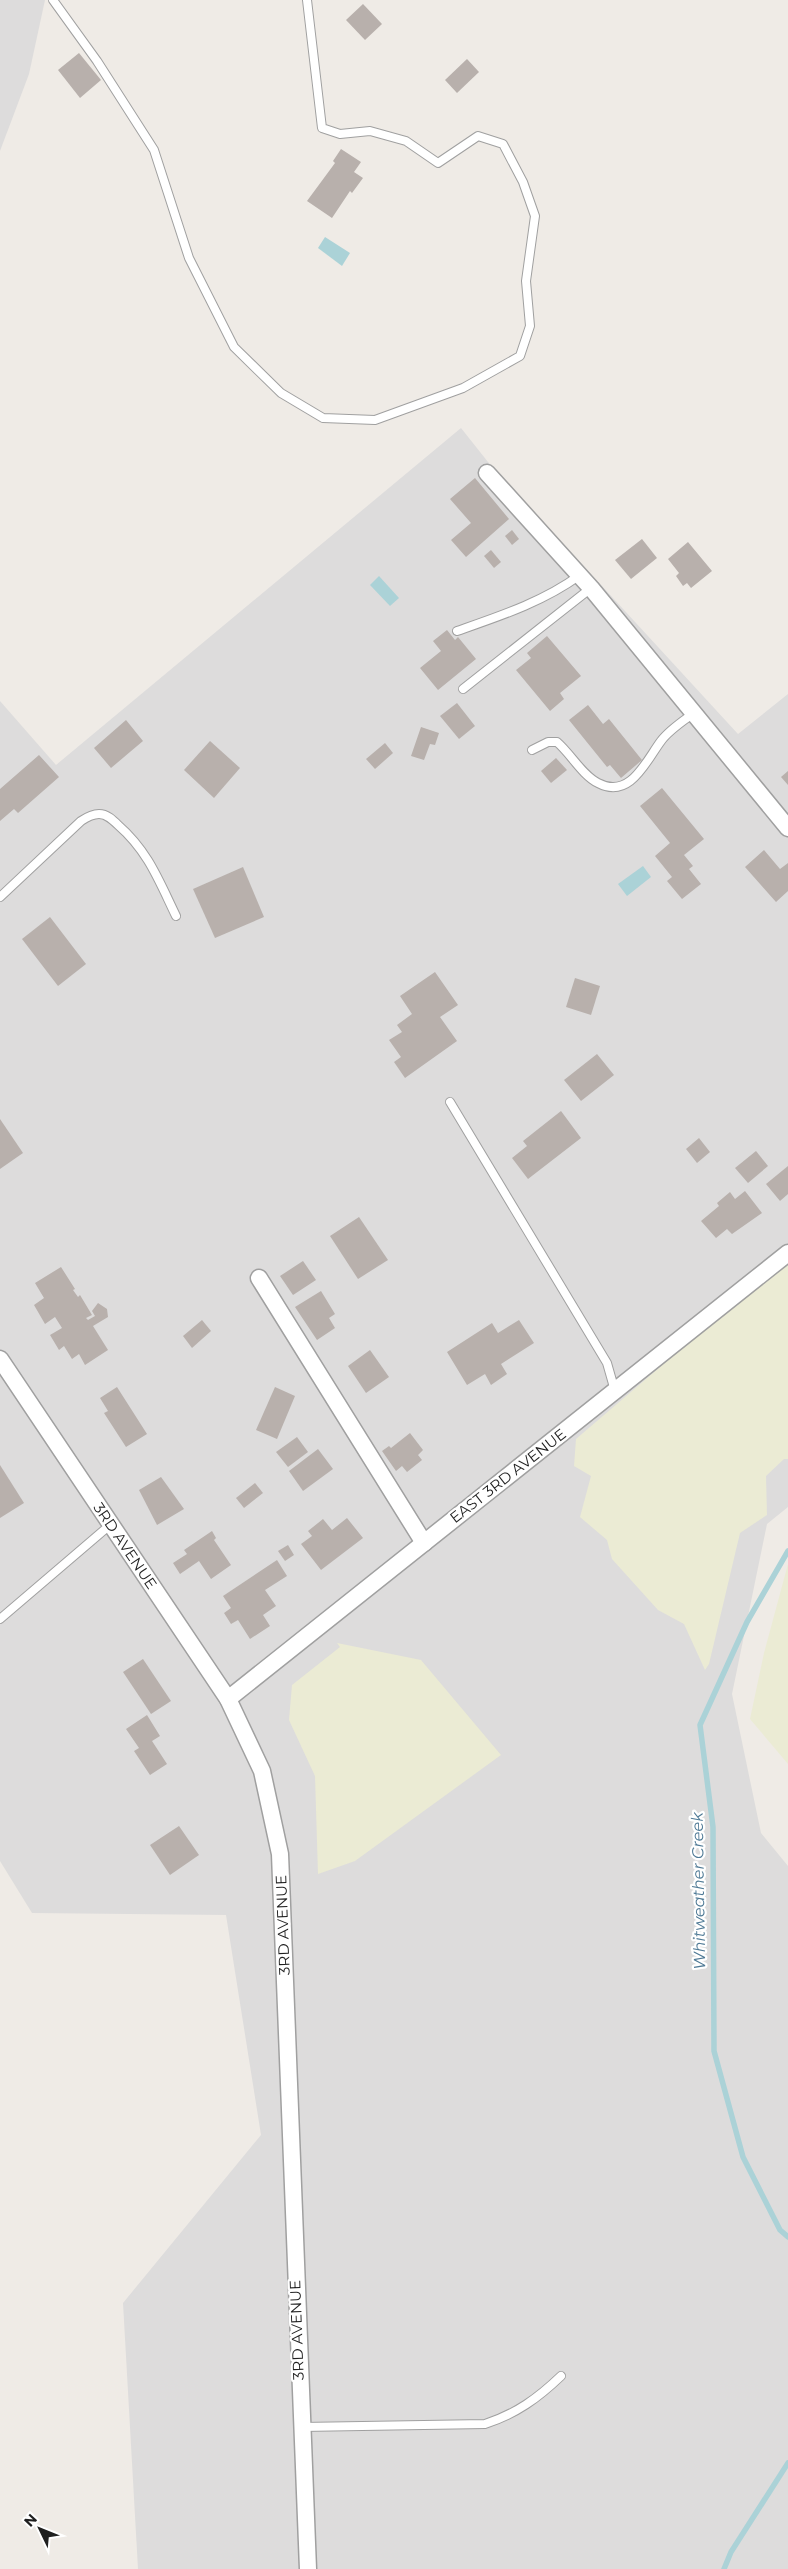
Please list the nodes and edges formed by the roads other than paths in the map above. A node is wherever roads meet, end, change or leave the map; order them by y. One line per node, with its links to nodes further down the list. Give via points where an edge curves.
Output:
1 (53, 0): 2 (lane, via 154,150 189,258 234,347 281,393 323,418 376,420 463,388 520,356 530,326 526,281 535,216 504,144 478,136 438,163 406,141 370,131 340,134 322,128)
2 (307, 0)
3 (487, 473): 4 (street)
4 (580, 575): 5 (street); 6 (lane, via 559,590 496,619)
5 (591, 588): 7 (lane); 8 (street)
6 (457, 631)
7 (463, 689)
8 (694, 713): 9 (lane, via 662,740 644,769 624,786 598,783 557,742 548,742); 10 (street)
9 (532, 750)
10 (788, 828)
11 (0, 897): 12 (lane, via 81,821 100,814 109,817 136,840 150,861)
12 (176, 916)
13 (450, 1102): 17 (lane, via 607,1363)
14 (788, 1253): 17 (street, EAST 3RD AVENUE)
15 (259, 1278): 19 (street)
16 (0, 1360): 18 (street, 3RD AVENUE)
17 (615, 1391): 19 (street, EAST 3RD AVENUE)
18 (110, 1525): 20 (lane); 21 (street, 3RD AVENUE)
19 (424, 1543): 21 (street, EAST 3RD AVENUE)
20 (0, 1619)
21 (228, 1698): 23 (street, 3RD AVENUE, via 262,1771 280,1854)
22 (561, 2376): 23 (lane, via 526,2406 485,2424)
23 (301, 2427): 24 (street, 3RD AVENUE)
24 (308, 2569)

